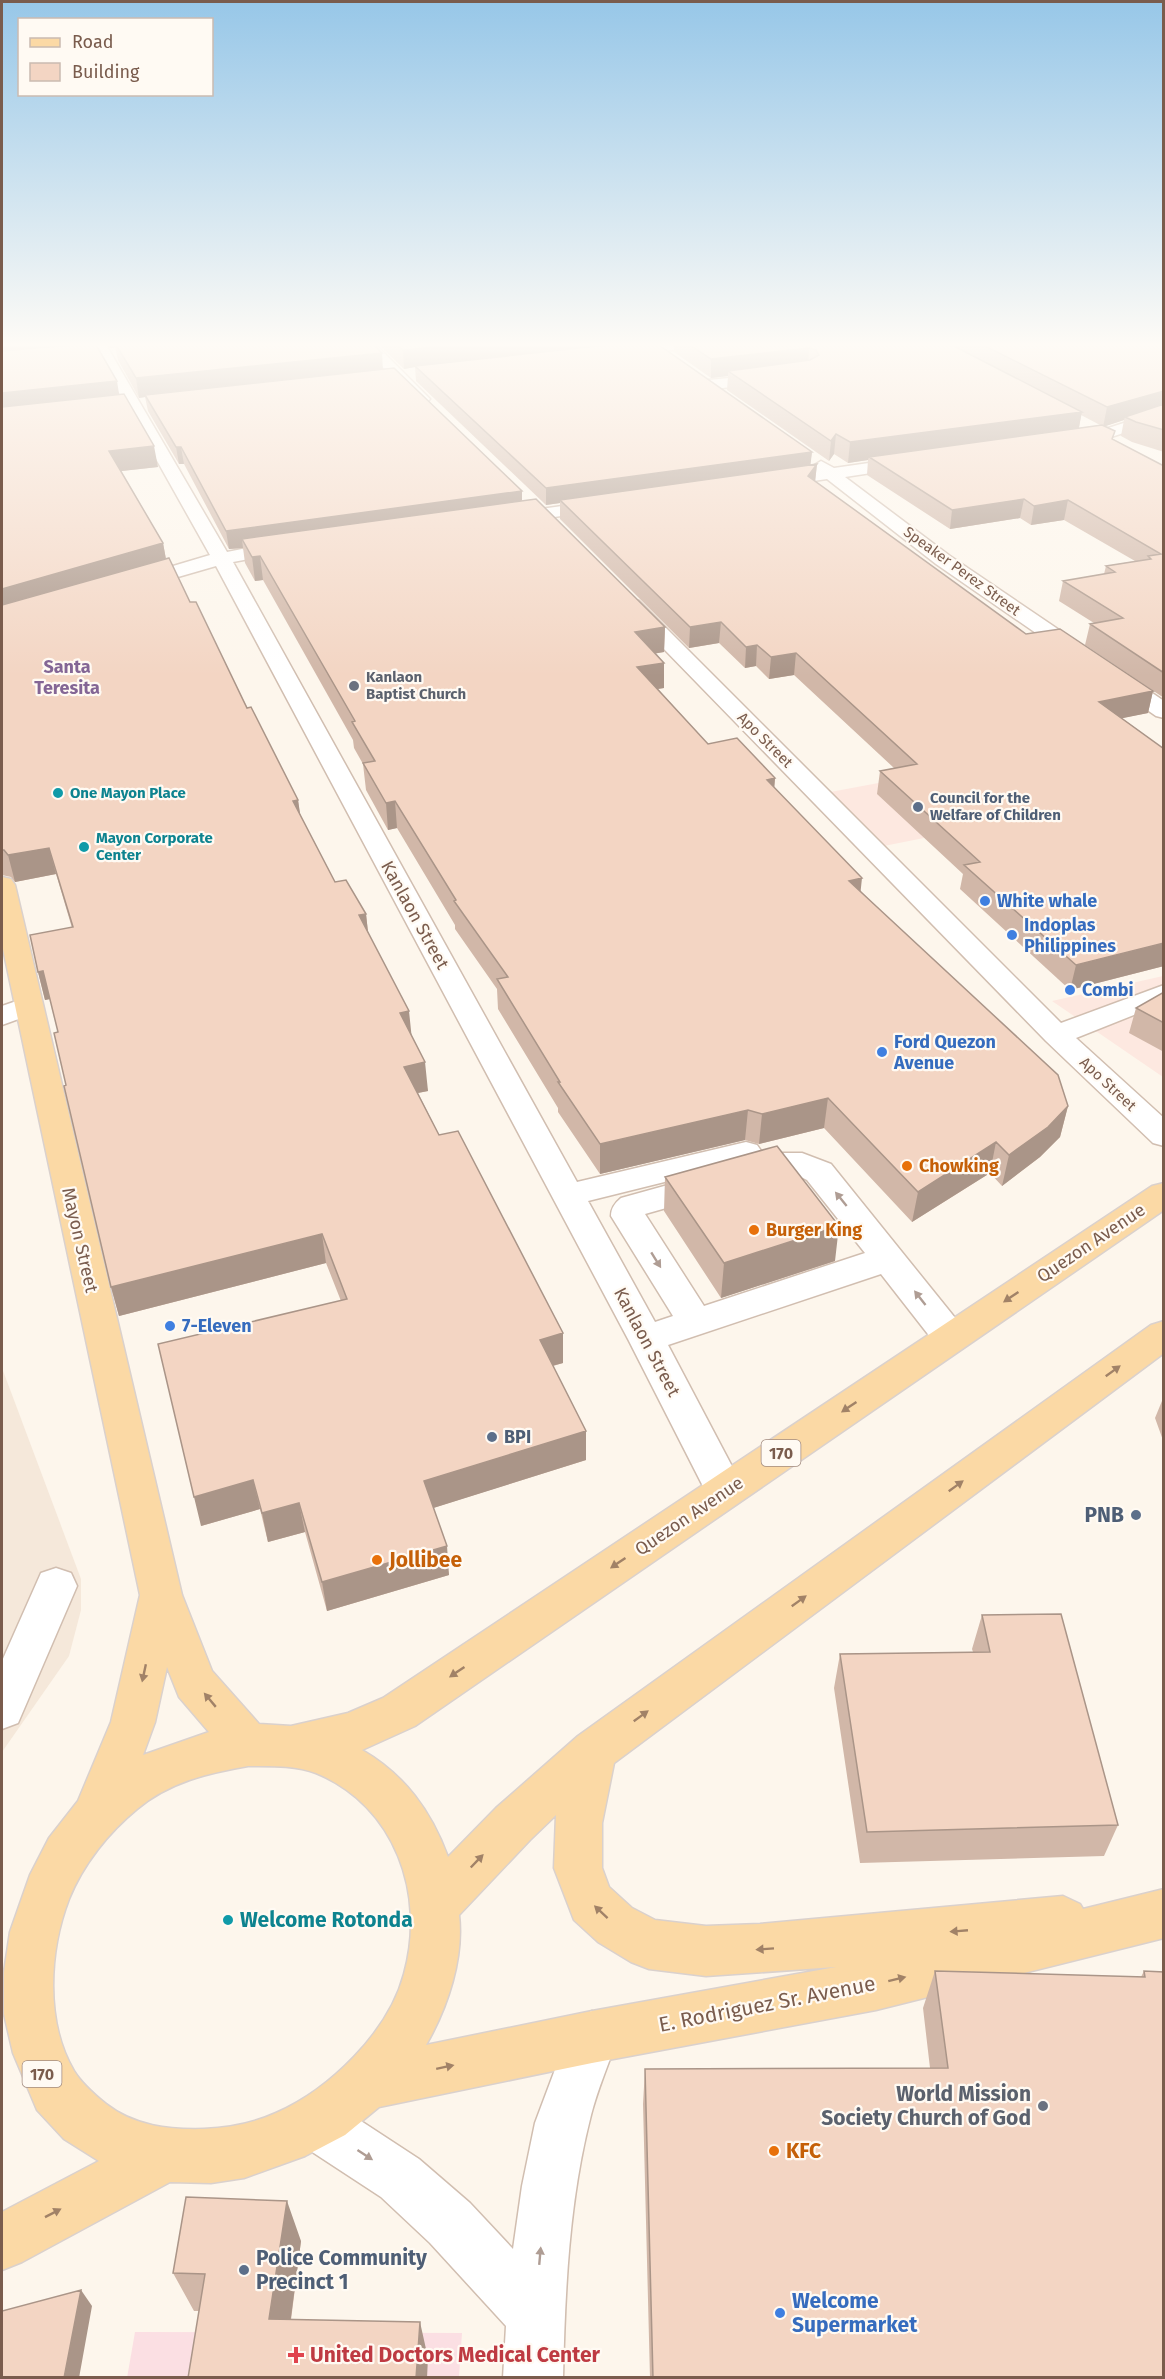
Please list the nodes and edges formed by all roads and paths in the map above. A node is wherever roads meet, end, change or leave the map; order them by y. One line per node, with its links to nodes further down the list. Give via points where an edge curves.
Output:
1 (162, 454): 11 (street, Kanlaon Street)
2 (803, 454): 4 (street, Speaker Perez Street)
3 (925, 460): 4 (street)
4 (831, 473): 5 (street); 14 (street, Speaker Perez Street, via 943,560)
5 (750, 485)
6 (623, 502): 7 (street)
7 (535, 506): 8 (street); 9 (street)
8 (485, 522)
9 (561, 534)
10 (255, 553): 11 (street)
11 (220, 558): 12 (street); 22 (street, Kanlaon Street)
12 (111, 590)
13 (620, 593): 18 (street, Apo Street)
14 (1164, 711)
15 (2, 885): 17 (main road, Mayon Street)
16 (1164, 993): 18 (street)
17 (15, 1011): 30 (main road, Mayon Street)
18 (1056, 1035): 19 (street, Apo Street)
19 (1164, 1136)
20 (790, 1141): 22 (street)
21 (1164, 1194): 26 (main road, Quezon Avenue / 170, one-way to 26)
22 (567, 1195): 27 (street, Kanlaon Street)
23 (889, 1258): 24 (street); 24 (street, one-way to 24, via 819,1172 802,1164 783,1164 633,1206 628,1216); 26 (street, one-way to 23)
24 (696, 1323): 27 (street)
25 (1164, 1334): 33 (main road, one-way to 25)
26 (951, 1338): 28 (main road, Quezon Avenue / 170, one-way to 28)
27 (646, 1340): 28 (street, Kanlaon Street)
28 (725, 1491): 32 (main road, Quezon Avenue / 170, one-way to 32, via 399,1712 353,1733)
29 (56, 1586): 31 (street)
30 (161, 1595): 32 (main road, Mayon Street, one-way to 30, via 195,1683); 34 (main road, Mayon Street, one-way to 34, via 133,1722)
31 (2, 1709)
32 (269, 1746): 34 (main road, 170, via 205,1752 176,1761 122,1792); 35 (main road, 170, via 334,1759 373,1782 404,1814 426,1856)
33 (594, 1751): 35 (main road, one-way to 33, via 513,1824); 36 (main road, E. Rodriguez Sr. Avenue, one-way to 33, via 760,1949 706,1951 649,1944 615,1926 591,1903 578,1868 578,1823)
34 (97, 1813): 37 (main road, 170, via 56,1862)
35 (436, 1904): 39 (main road, 170, via 434,1954 419,2006 397,2046)
36 (1164, 1912): 38 (main road, E. Rodriguez Sr. Avenue, one-way to 36, via 876,1984)
37 (14, 1948): 41 (main road, 170, via 21,2009 31,2051 42,2074 72,2112 105,2135)
38 (592, 2037): 39 (main road, E. Rodriguez Sr. Avenue, one-way to 38); 43 (street, one-way to 38, via 544,2212 562,2121)
39 (367, 2083): 40 (main road, 170)
40 (316, 2123): 41 (main road, 170, via 268,2146 215,2157); 43 (street, one-way to 43, via 400,2178 450,2223)
41 (164, 2156): 42 (main road, 170, one-way to 41)
42 (2, 2242)
43 (535, 2314): 44 (street)
44 (533, 2378)

